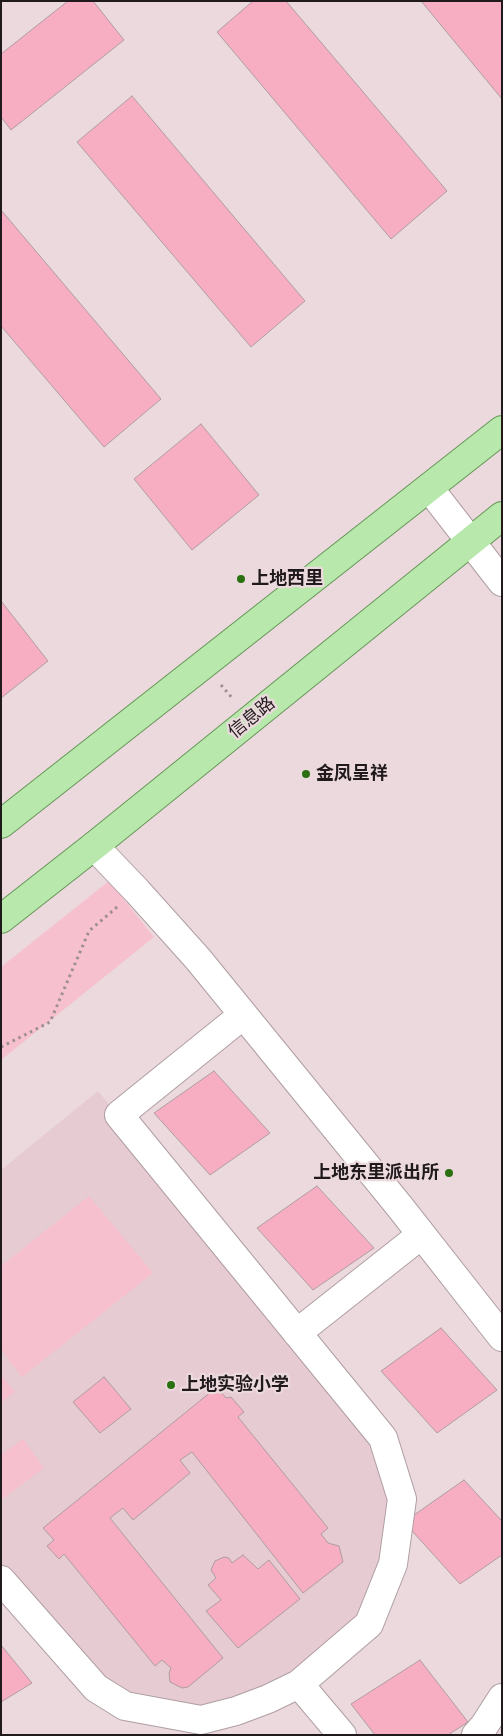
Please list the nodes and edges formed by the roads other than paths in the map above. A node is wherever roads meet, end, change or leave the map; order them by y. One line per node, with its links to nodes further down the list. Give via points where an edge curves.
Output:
1 (502, 430): 2 (main road)
2 (429, 488): 4 (street); 6 (main road)
3 (502, 516): 4 (main road, 信息路)
4 (470, 542): 5 (street); 7 (main road, 信息路)
5 (502, 582)
6 (1, 824)
7 (94, 846): 8 (main road, 信息路); 9 (street, via 195,956)
8 (1, 919)
9 (243, 1015): 10 (street); 11 (street, via 119,1115)
10 (422, 1235): 11 (street); 12 (street)
11 (297, 1333): 14 (street, via 384,1438 402,1498 393,1564 369,1624)
12 (502, 1337)
13 (1, 1580): 14 (street, via 96,1688 125,1706 202,1720 236,1711)
14 (299, 1684): 16 (street)
15 (502, 1698): 17 (street)
16 (342, 1735)
17 (476, 1735)

